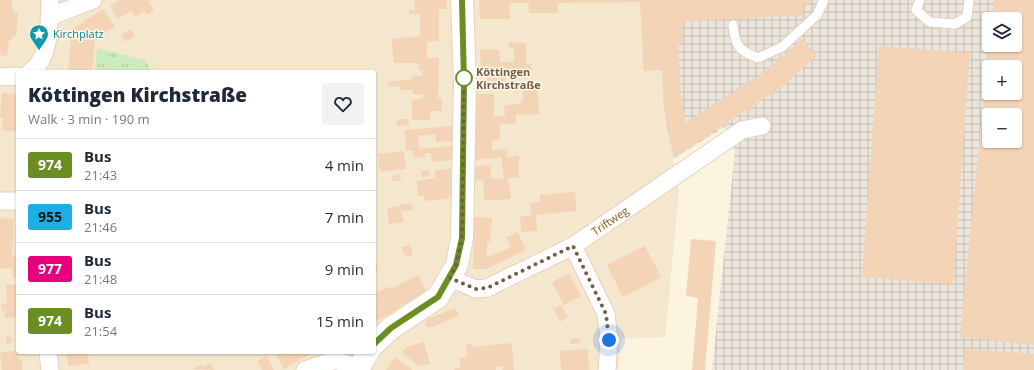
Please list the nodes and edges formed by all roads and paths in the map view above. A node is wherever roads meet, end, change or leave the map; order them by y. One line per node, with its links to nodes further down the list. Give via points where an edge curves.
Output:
1 (50, 0): 7 (street)
2 (93, 0): 7 (street)
3 (462, 0): 16 (main road, via 462,238 456,265)
4 (824, 0): 8 (lane, via 817,14 782,47 758,58 744,53 735,40)
5 (920, 0): 6 (lane, via 916,10 930,22 955,24 967,17)
6 (969, 0)
7 (49, 17): 9 (street, via 44,54)
8 (733, 25)
9 (34, 70)
10 (16, 76): 11 (street)
11 (0, 77)
12 (762, 126): 15 (street, Triftweg, via 742,130)
13 (0, 201): 14 (street)
14 (16, 202)
15 (573, 246): 16 (street, Triftweg, via 487,288 476,289); 22 (street, via 606,314 609,340)
16 (450, 278): 17 (main road, via 438,297 391,328)
17 (376, 342)
18 (48, 354): 20 (street)
19 (361, 363): 21 (street, via 335,360)
20 (50, 370)
21 (305, 370)
22 (607, 370)

